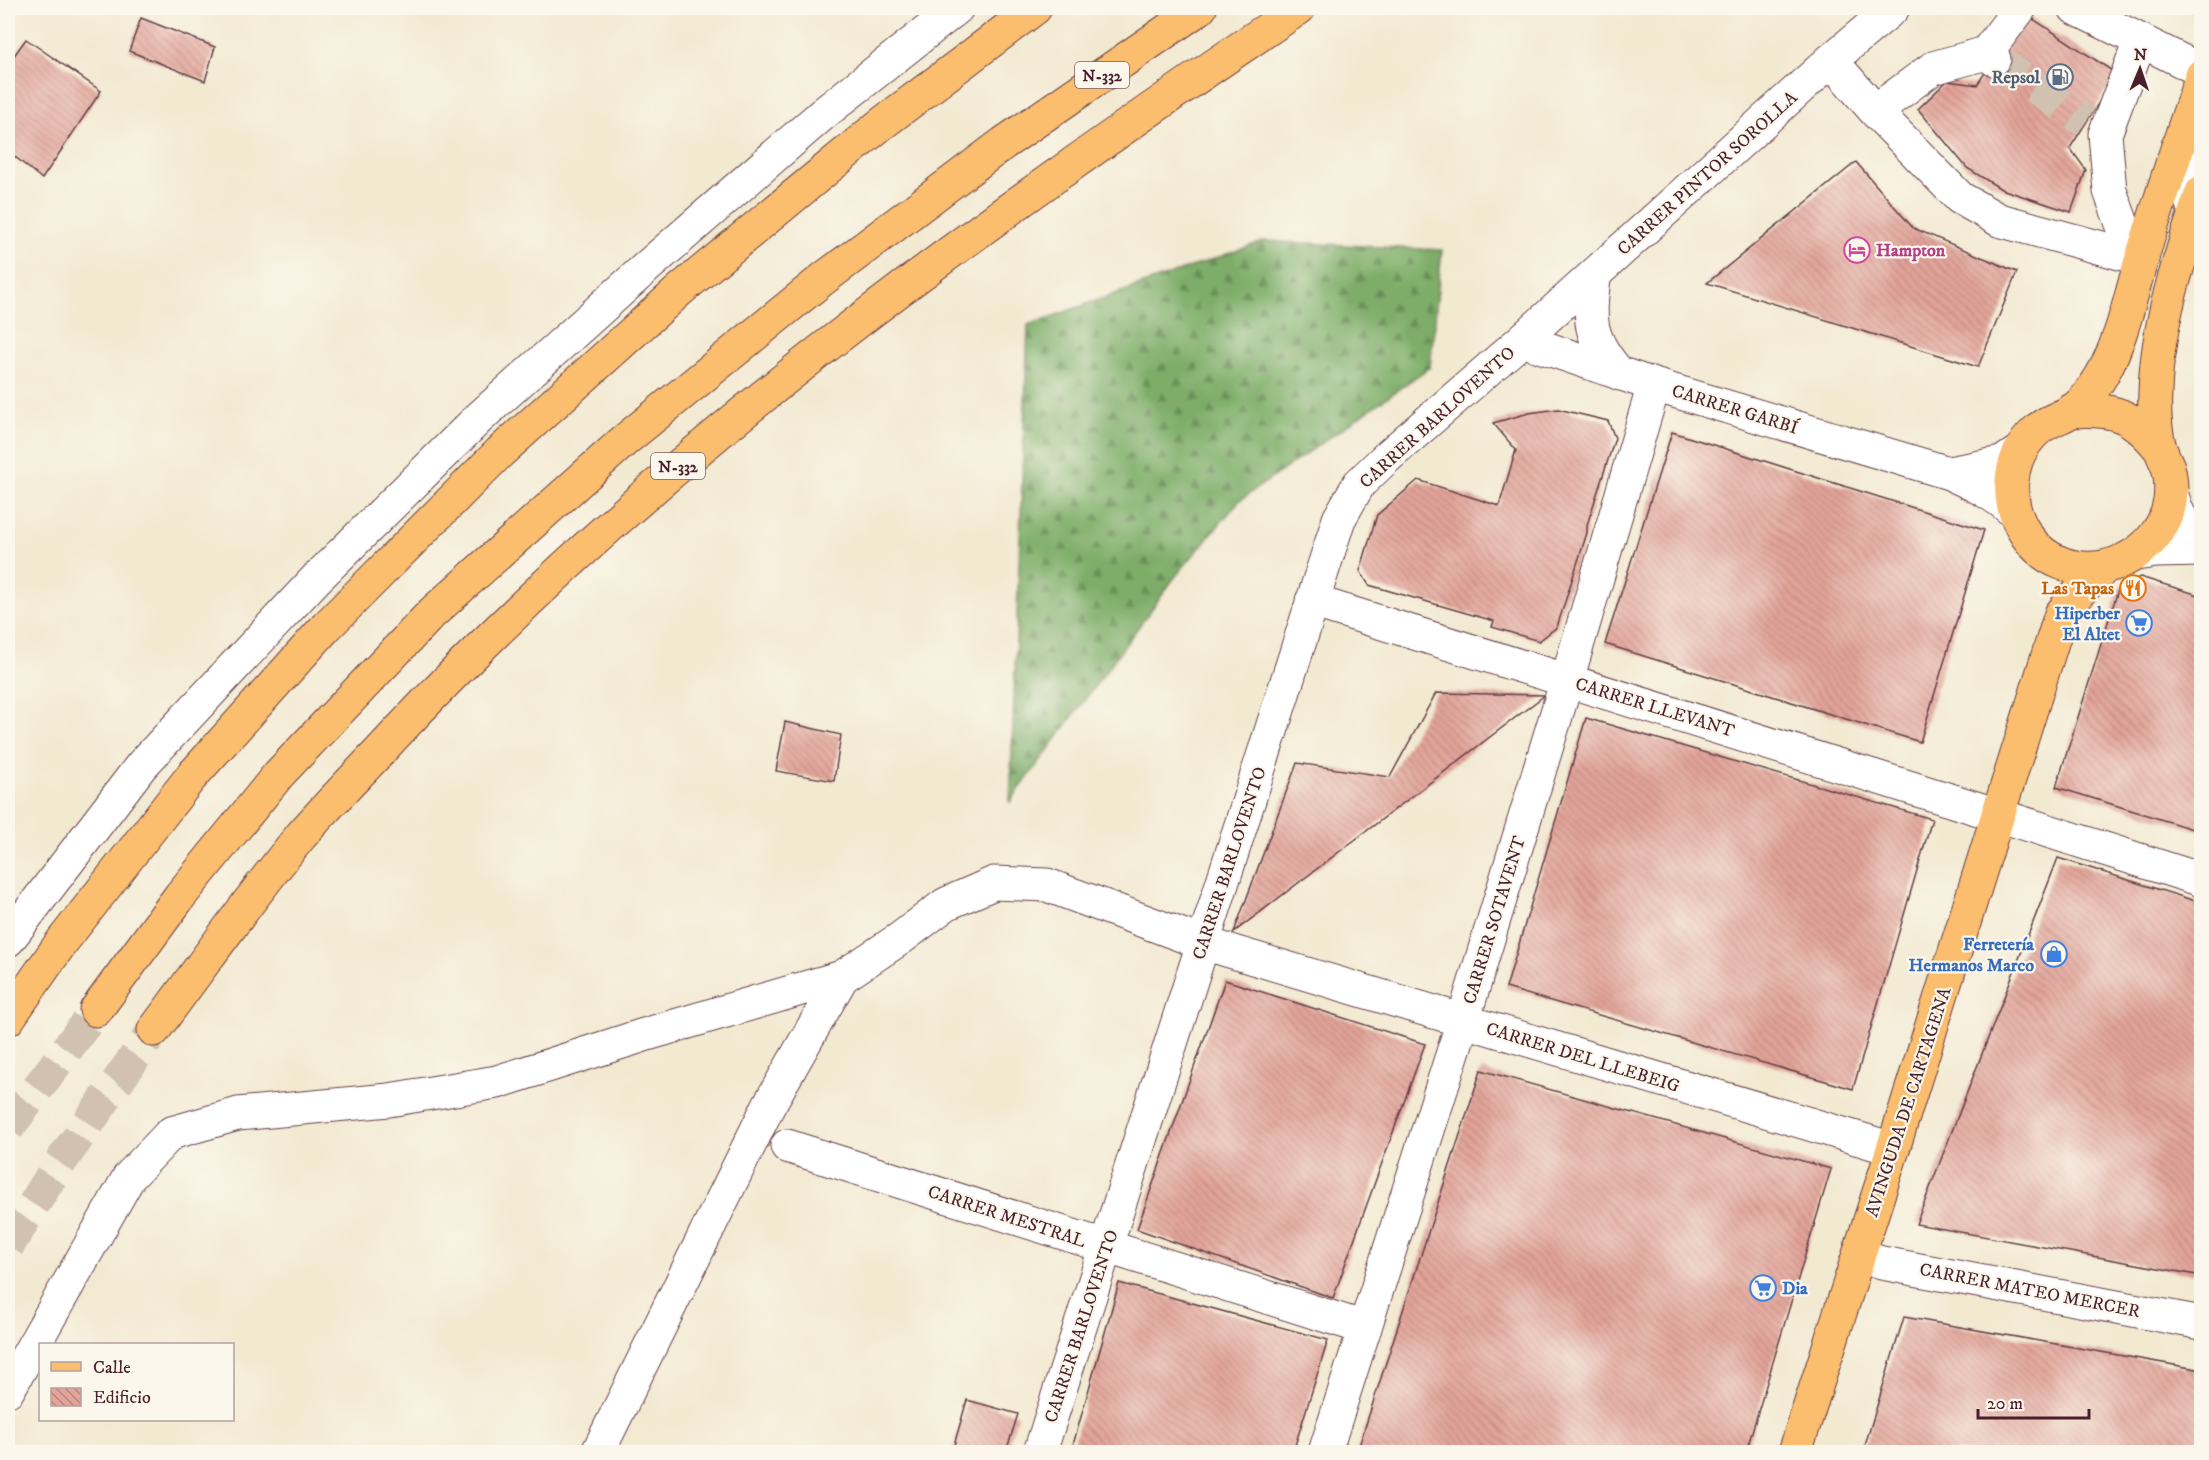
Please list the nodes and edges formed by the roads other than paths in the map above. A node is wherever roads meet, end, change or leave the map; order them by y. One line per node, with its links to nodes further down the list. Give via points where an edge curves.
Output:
1 (957, 8): 35 (street, via 824,113 479,418 316,579 141,766)
2 (1035, 8): 39 (main road, via 880,125 681,289 500,453 326,627 191,777 61,943)
3 (1200, 8): 38 (main road, N-332, via 1004,143 824,279 625,440 432,613 279,774 180,896)
4 (1299, 8): 41 (main road, N-332, via 1049,180 886,300 672,470 505,622 300,837)
5 (1893, 8): 9 (street, CARRER PINTOR SOROLLA)
6 (2020, 8): 11 (street, via 1990,56 1933,68)
7 (2075, 8): 8 (street)
8 (2140, 42): 10 (street); 14 (street, via 2096,128 2110,191 2125,232)
9 (1831, 60): 11 (street); 15 (street, CARRER PINTOR SOROLLA)
10 (2202, 73): 14 (main road)
11 (1875, 111): 14 (street, via 1960,198 1999,220)
12 (2202, 146): 13 (street, via 2188,191)
13 (2198, 202): 20 (main road, via 2163,318 2155,389)
14 (2142, 259): 19 (main road, via 2111,357 2085,399)
15 (1595, 274): 16 (street, CARRER PINTOR SOROLLA); 17 (street, via 1592,329 1605,357)
16 (1522, 340): 17 (street, CARRER GARBÍ); 30 (street, CARRER BARLOVENTO, via 1359,484 1339,519)
17 (1620, 374): 18 (street, CARRER GARBÍ)
18 (1654, 385): 22 (street, CARRER GARBÍ); 32 (street, CARRER SOTAVENT)
19 (2070, 411): 20 (main road, via 2096,409 2122,415 2144,429); 21 (main road, via 2050,420)
20 (2160, 448): 23 (main road, via 2169,469)
21 (2021, 450): 22 (street, via 2002,463); 24 (main road, via 2013,470)
22 (1949, 473): 24 (street, CARRER GARBÍ, via 1984,489)
23 (2171, 491): 25 (street, via 2177,515); 28 (main road, via 2161,527)
24 (2014, 512): 27 (main road, via 2031,543)
25 (2202, 540)
26 (2202, 550): 28 (street)
27 (2045, 554): 29 (main road, via 2073,566); 31 (main road)
28 (2136, 554): 29 (main road)
29 (2104, 567): 31 (main road)
30 (1312, 601): 32 (street, CARRER LLEVANT); 36 (street, CARRER BARLOVENTO)
31 (2061, 614): 33 (main road, AVINGUDA DE CARTAGENA)
32 (1568, 680): 33 (street, CARRER LLEVANT); 40 (street, CARRER SOTAVENT)
33 (1998, 814): 34 (street, CARRER LLEVANT); 43 (main road, AVINGUDA DE CARTAGENA)
34 (2202, 880)
35 (8, 940)
36 (1203, 943): 37 (street, CARRER DEL LLEBEIG, via 1047,885 994,883 946,904); 40 (street, CARRER DEL LLEBEIG); 44 (street, CARRER BARLOVENTO)
37 (842, 977): 48 (street, via 497,1082 389,1100 238,1114 171,1134 129,1177); 49 (street, via 769,1105)
38 (96, 1010)
39 (8, 1019)
40 (1463, 1021): 43 (street, CARRER DEL LLEBEIG); 47 (street, CARRER SOTAVENT)
41 (154, 1030)
42 (787, 1146): 44 (street, CARRER MESTRAL)
43 (1893, 1149): 45 (main road, AVINGUDA DE CARTAGENA)
44 (1106, 1247): 47 (street, CARRER MESTRAL); 50 (street, CARRER BARLOVENTO)
45 (1859, 1256): 46 (street, CARRER MATEO MERCER); 52 (main road, AVINGUDA DE CARTAGENA)
46 (2202, 1323)
47 (1365, 1328): 51 (street, CARRER SOTAVENT)
48 (8, 1390)
49 (598, 1452)
50 (1040, 1452)
51 (1325, 1452)
52 (1795, 1452)

